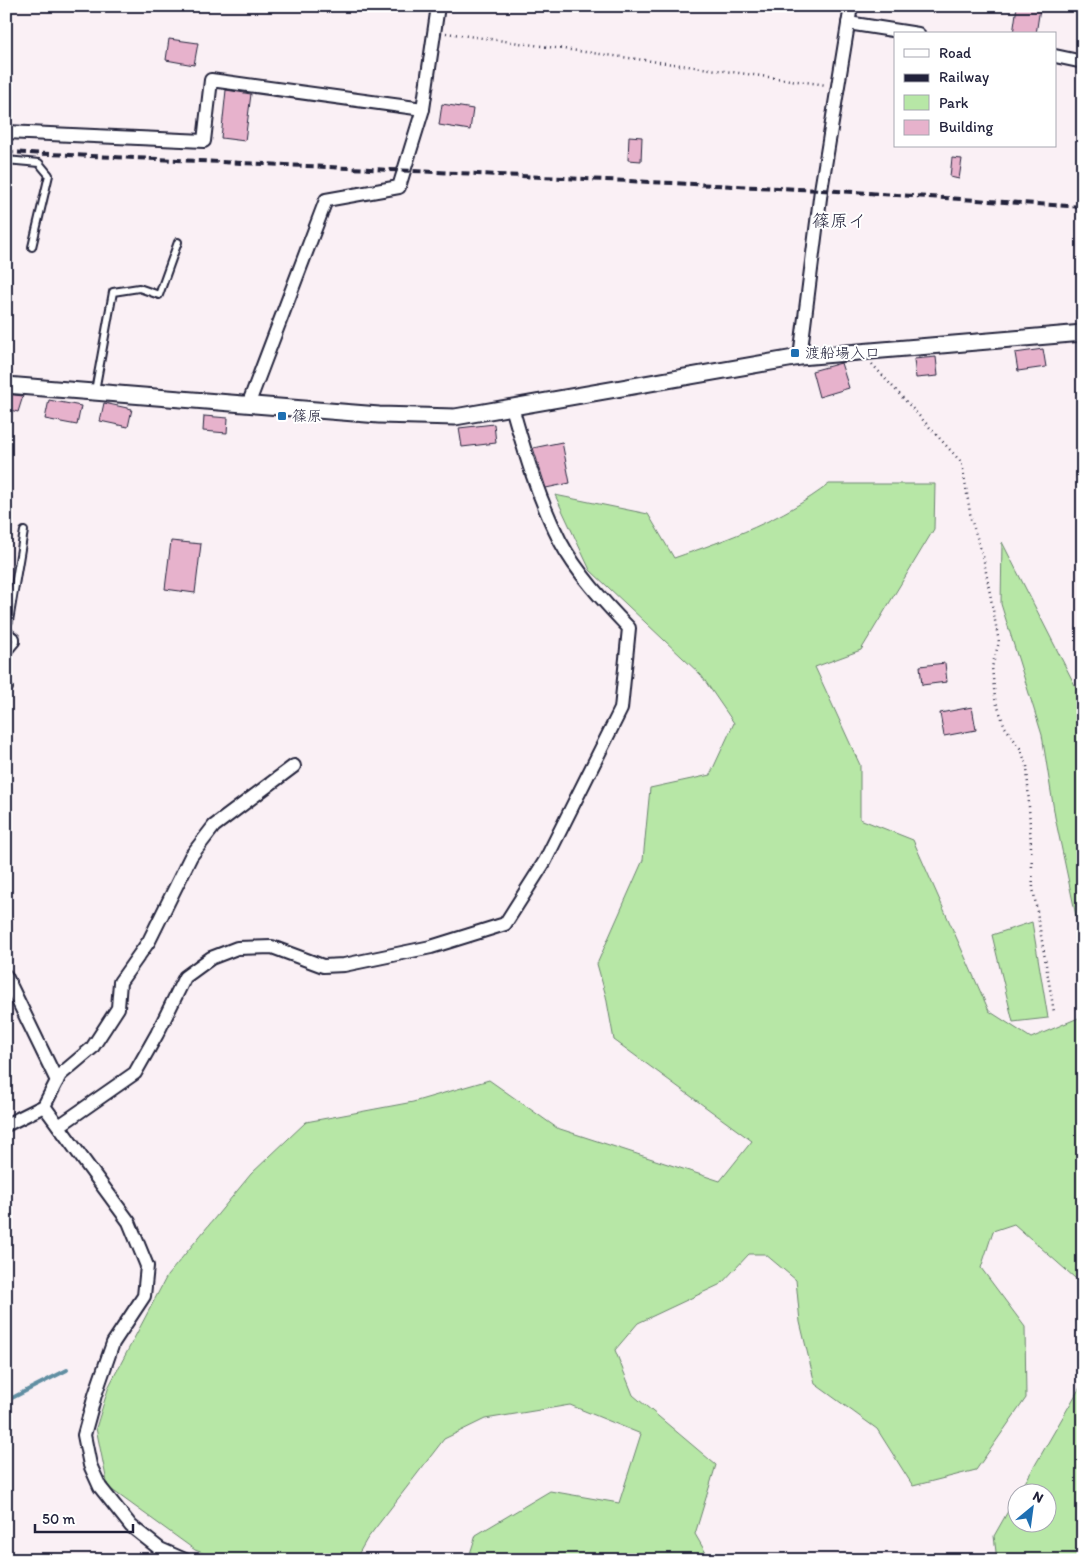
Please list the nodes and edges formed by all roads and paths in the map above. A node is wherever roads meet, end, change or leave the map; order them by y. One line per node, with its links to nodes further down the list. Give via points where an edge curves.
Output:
1 (438, 6): 4 (street)
2 (851, 6): 3 (street)
3 (848, 23): 5 (street); 8 (street)
4 (434, 31): 8 (path); 9 (street)
5 (905, 32)
6 (1056, 56): 7 (street)
7 (1083, 62)
8 (839, 86): 16 (street)
9 (423, 109): 10 (street, via 211,80 204,141); 19 (street, via 400,187 326,200)
10 (6, 132)
11 (6, 160): 13 (lane, via 39,163 48,174)
12 (178, 242): 18 (lane, via 159,295 139,288 113,292)
13 (32, 247)
14 (1083, 333): 15 (street)
15 (861, 352): 16 (street); 27 (path, via 962,463 971,519 983,556 999,642 992,667 995,699 1027,766 1033,888)
16 (800, 358): 20 (street)
17 (6, 385): 18 (street)
18 (95, 392): 19 (street)
19 (248, 404): 20 (street, via 379,415 454,417)
20 (512, 407): 31 (street, via 541,499 561,542 608,605 630,628 621,710 545,861 505,924 431,947 344,965 322,966 272,947 237,948 211,958 185,977 135,1073)
21 (24, 531): 22 (lane)
22 (6, 625)
23 (6, 630): 24 (lane, via 16,638)
24 (6, 654)
25 (294, 766): 28 (street, via 214,826 197,849 149,941 120,982 118,1008 92,1048)
26 (6, 976): 28 (street)
27 (1054, 1012)
28 (57, 1081): 29 (street)
29 (44, 1106): 30 (street); 31 (street)
30 (6, 1125)
31 (59, 1126): 32 (street, via 129,1222 147,1266 144,1296 113,1343 95,1395 84,1435 90,1465 100,1486 131,1526 160,1549)
32 (185, 1560)

